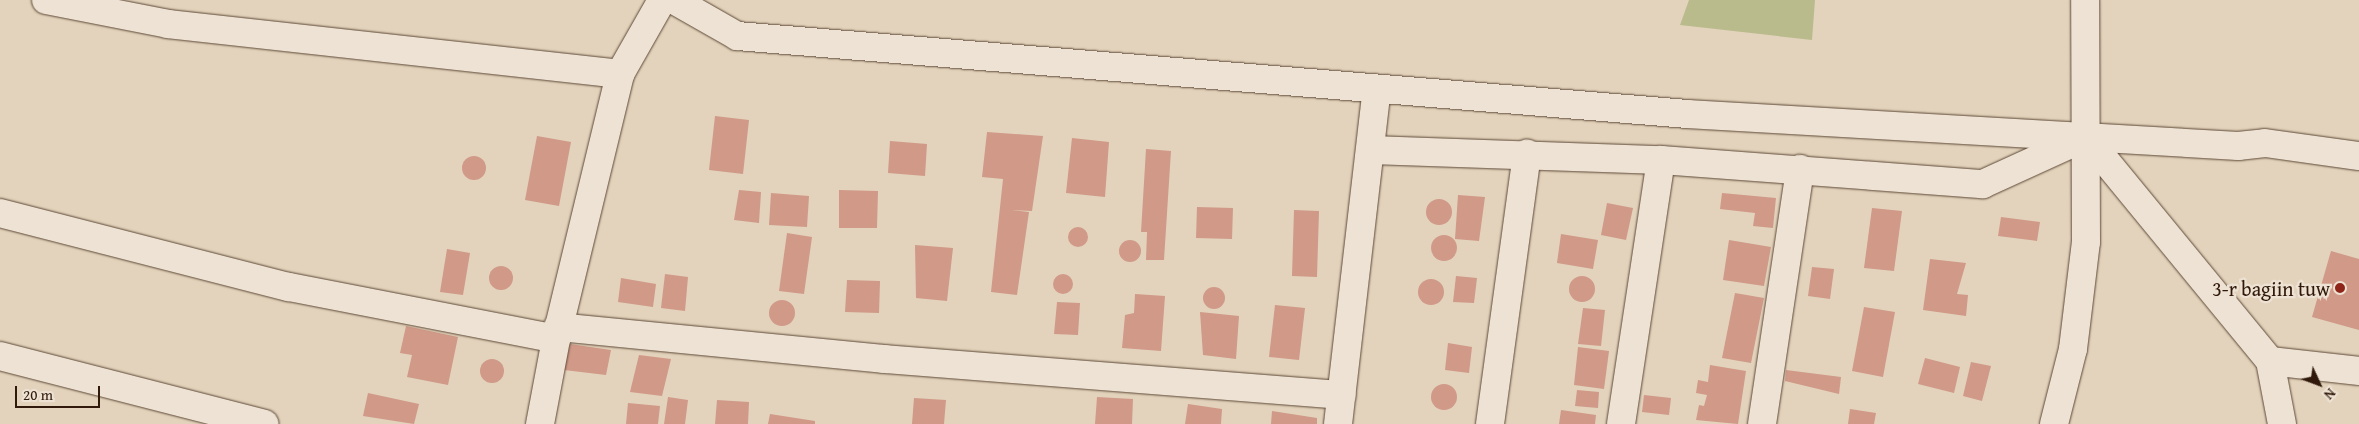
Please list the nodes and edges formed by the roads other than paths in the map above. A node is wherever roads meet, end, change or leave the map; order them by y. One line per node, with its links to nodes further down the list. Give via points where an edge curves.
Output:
1 (46, 0): 5 (street, via 168,24)
2 (662, 0): 5 (street)
3 (674, 0): 6 (street, via 737,36)
4 (2085, 0): 7 (street)
5 (620, 74): 14 (street)
6 (1377, 89): 7 (street, via 1687,114); 8 (street)
7 (2086, 137): 10 (street, via 2238,146 2265,143); 12 (street, via 1983,184); 16 (street); 25 (street, via 2086,242 2073,349)
8 (1371, 150): 9 (street); 18 (street)
9 (1527, 154): 11 (street); 22 (street)
10 (2359, 156)
11 (1661, 160): 12 (street); 23 (street)
12 (1800, 168): 24 (street)
13 (0, 213): 14 (street, via 289,287)
14 (557, 333): 18 (street); 20 (street)
15 (0, 356): 19 (street)
16 (2270, 361): 17 (street); 26 (street)
17 (2359, 371)
18 (1342, 395): 21 (street)
19 (264, 424)
20 (540, 424)
21 (1338, 424)
22 (1490, 424)
23 (1621, 424)
24 (1762, 424)
25 (2054, 424)
26 (2282, 424)

